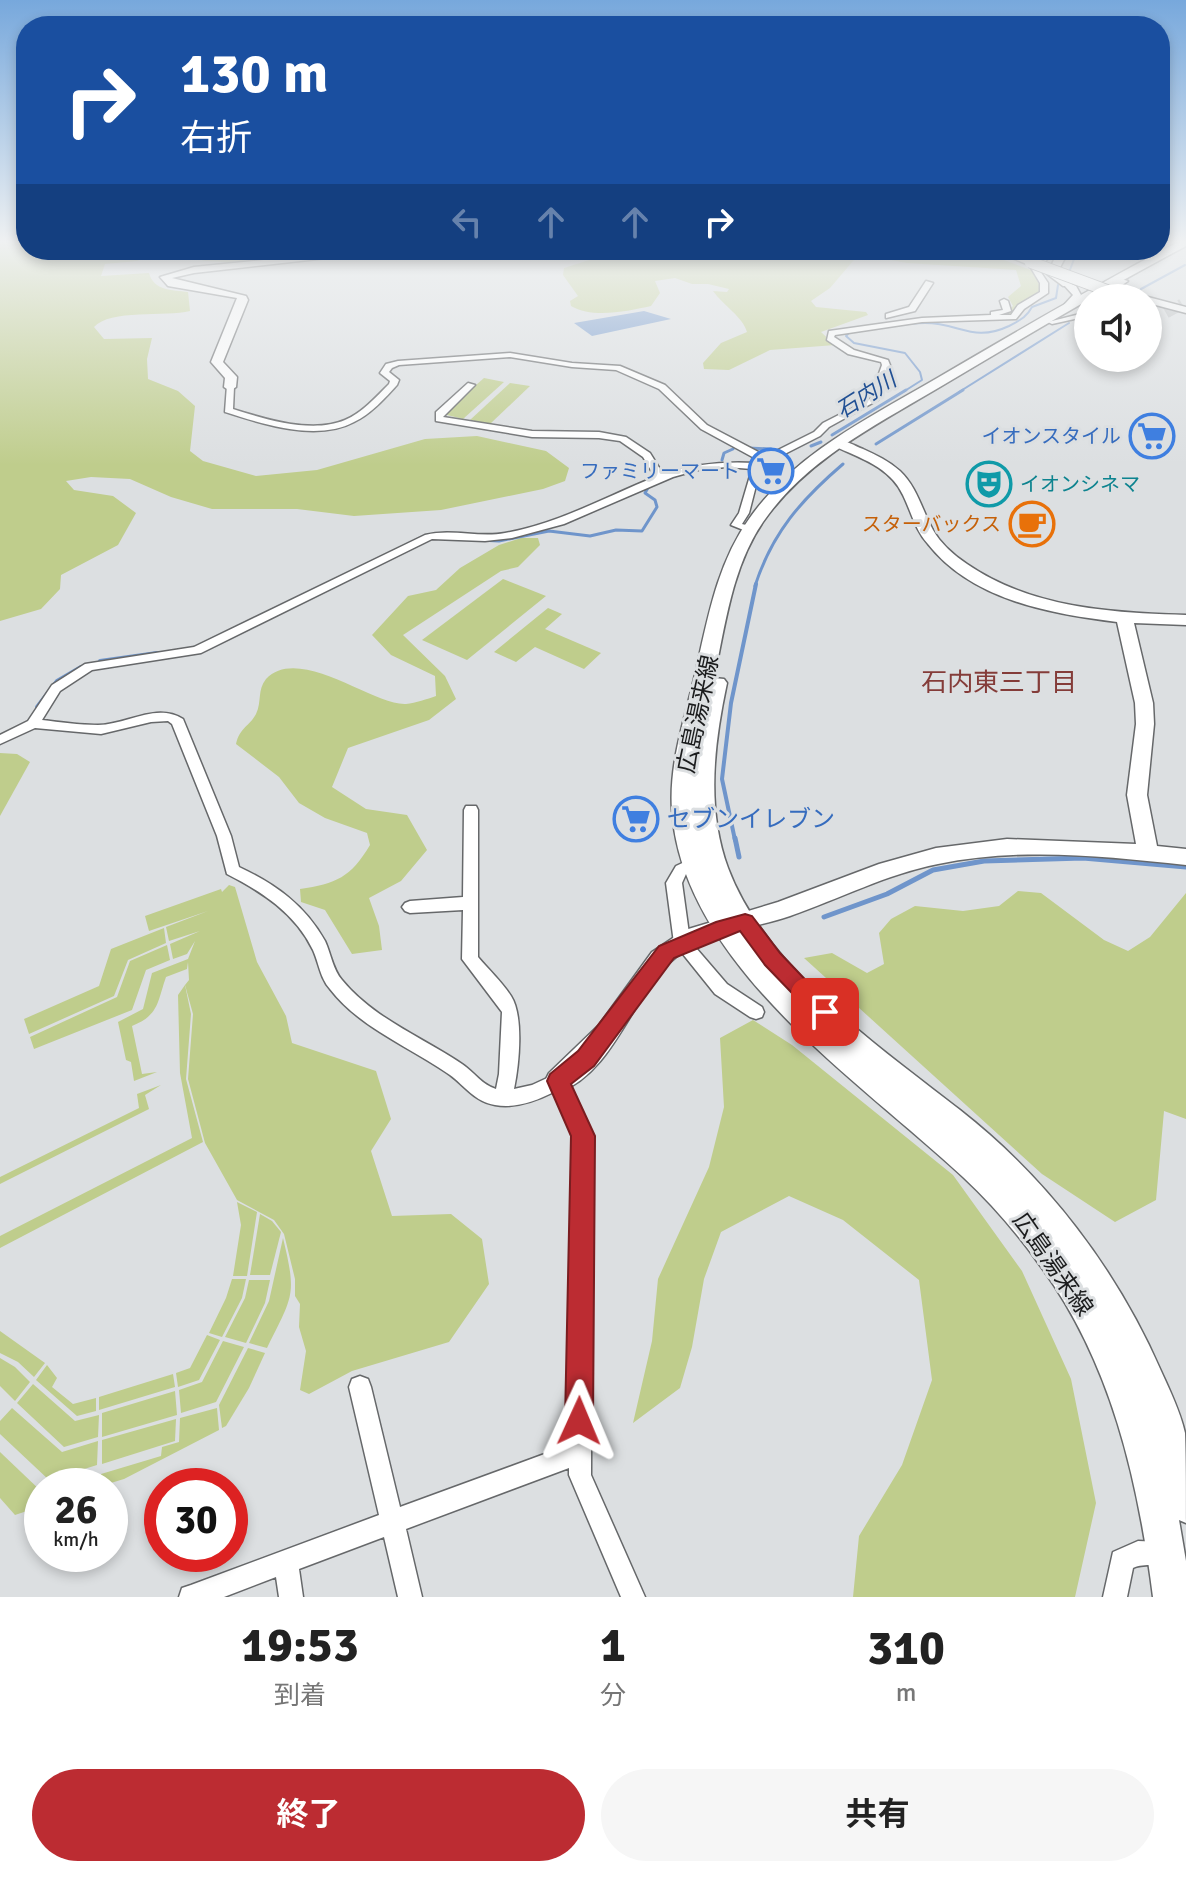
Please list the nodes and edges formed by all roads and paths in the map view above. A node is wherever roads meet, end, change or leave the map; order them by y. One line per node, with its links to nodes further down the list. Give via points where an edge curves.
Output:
1 (236, 316): 10 (street, via 217,362 231,377)
2 (889, 316): 8 (street)
3 (975, 316): 7 (street)
4 (1005, 316): 7 (street)
5 (1057, 316): 11 (main road, 広島湯来線)
6 (1057, 316): 11 (main road, 広島湯来線)
7 (954, 318): 8 (street)
8 (836, 332): 11 (street, via 830,338 838,345 880,357 886,365 874,400 826,425)
9 (471, 385): 13 (street, via 439,419 532,434 623,439 647,455)
10 (230, 387): 12 (street, via 228,410 278,424 333,426 355,418 393,385 395,380 384,373 398,363 510,355 606,365 662,387 704,427)
11 (834, 441): 12 (street); 14 (main road, 広島湯来線, via 789,482); 15 (street, via 901,479 928,536 970,572 1043,603); 25 (main road, 広島湯来線, via 783,501 750,552 714,696 704,774 705,817)
12 (761, 463): 13 (street, via 710,464); 14 (street, via 736,525)
13 (660, 477): 17 (street, via 532,530 493,538 429,537 197,650 89,667 56,688)
14 (750, 529): 22 (main road, 広島湯来線, via 727,584 687,754 684,818)
15 (1125, 619): 16 (street); 20 (street, via 1144,703 1137,795)
16 (1186, 620)
17 (33, 724): 18 (street); 29 (street, via 101,730 151,718 178,722 224,836 232,870 271,888 290,904 321,949 333,982 364,1012 425,1047 485,1094)
18 (0, 740)
19 (471, 810): 23 (street)
20 (1148, 853): 21 (street); 25 (street, via 1034,846 951,854 901,866)
21 (1186, 857)
22 (693, 864): 25 (main road, 広島湯来線); 26 (street, via 681,870 674,883)
23 (471, 903): 24 (street); 29 (street, via 470,959 510,1012)
24 (410, 907)
25 (734, 925): 26 (street); 32 (main road, 広島湯来線, via 888,1069 987,1151 1060,1232 1116,1317 1151,1389); 34 (main road, 広島湯来線, via 802,1017 965,1157 1057,1262 1095,1323 1126,1389 1153,1481)
26 (682, 943): 27 (street, via 721,989); 28 (street, via 666,952 586,1059)
27 (756, 1012)
28 (558, 1081): 29 (street, via 526,1096); 31 (street, via 583,1136)
29 (503, 1098)
30 (360, 1387): 33 (street)
31 (579, 1453): 33 (street); 39 (street, via 580,1475)
32 (1186, 1505)
33 (393, 1523): 35 (street); 38 (street)
34 (1167, 1554): 40 (street, via 1138,1553 1122,1561); 41 (main road, 広島湯来線)
35 (286, 1560): 36 (street); 37 (street)
36 (191, 1597)
37 (291, 1597)
38 (410, 1597)
39 (633, 1597)
40 (1115, 1597)
41 (1172, 1597)

